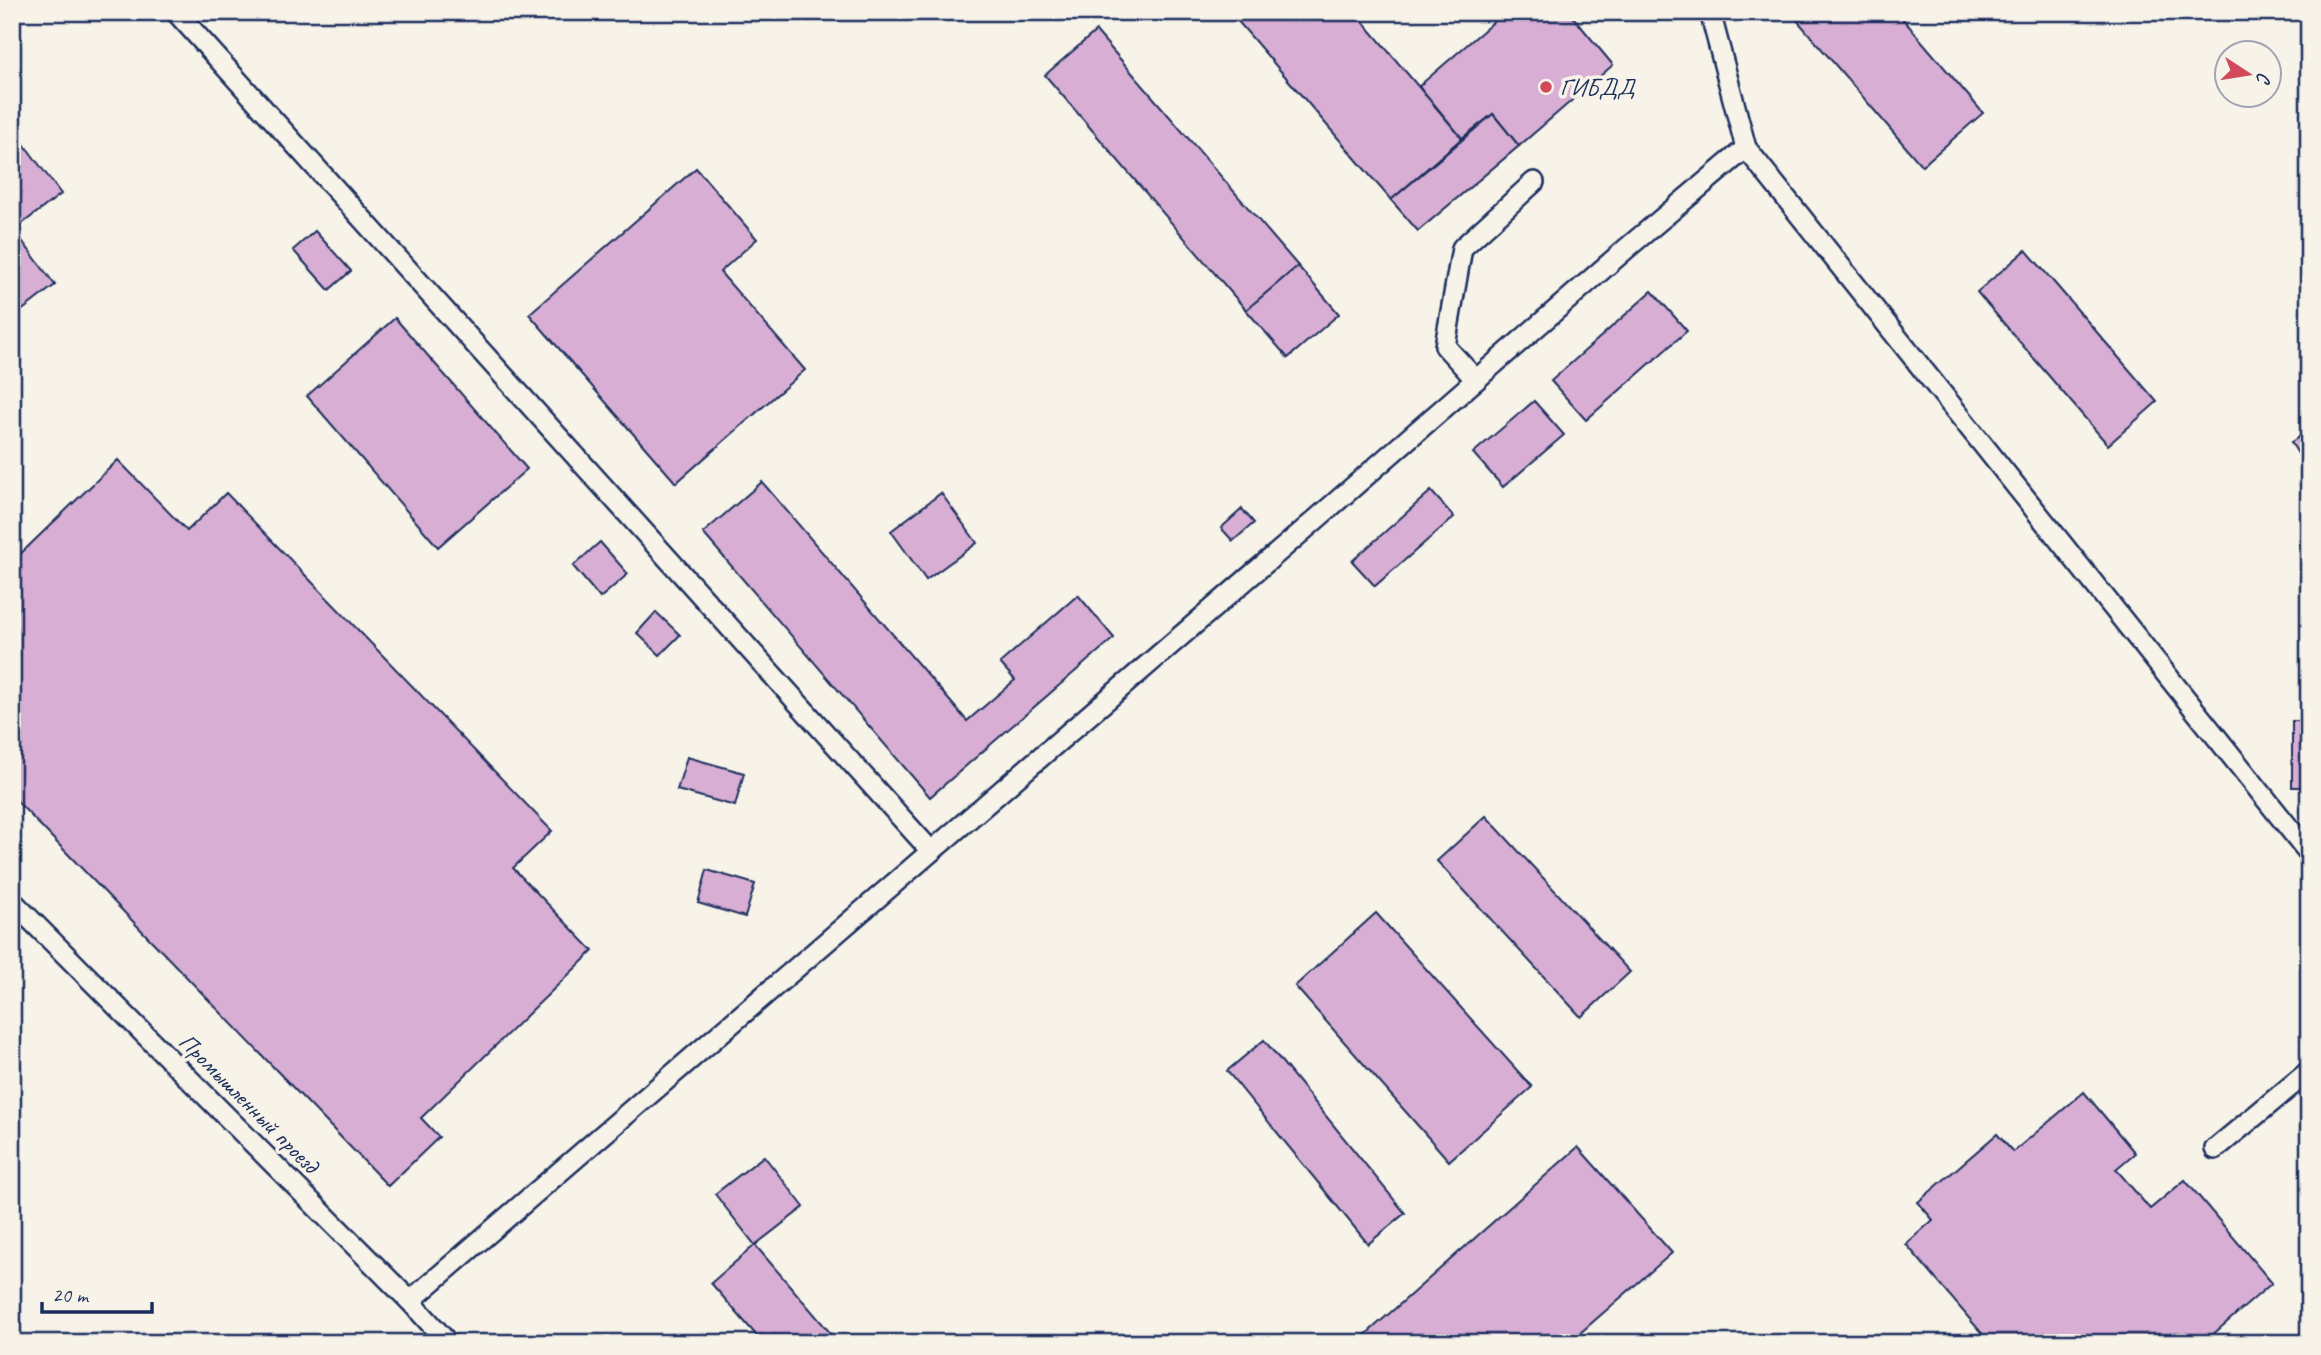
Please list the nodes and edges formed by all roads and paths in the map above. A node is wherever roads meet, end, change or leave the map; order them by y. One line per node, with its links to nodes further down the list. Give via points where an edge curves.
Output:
1 (176, 12): 6 (lane)
2 (1710, 12): 3 (lane)
3 (1746, 148): 5 (lane); 7 (lane)
4 (1534, 182): 5 (lane, via 1462,248 1445,346)
5 (1476, 380): 6 (lane)
6 (931, 851): 11 (lane)
7 (2309, 853)
8 (12, 901): 11 (lane, Промышленный проезд)
9 (2309, 1071): 10 (lane)
10 (2215, 1149)
11 (410, 1301): 12 (lane, Промышленный проезд)
12 (448, 1343)

